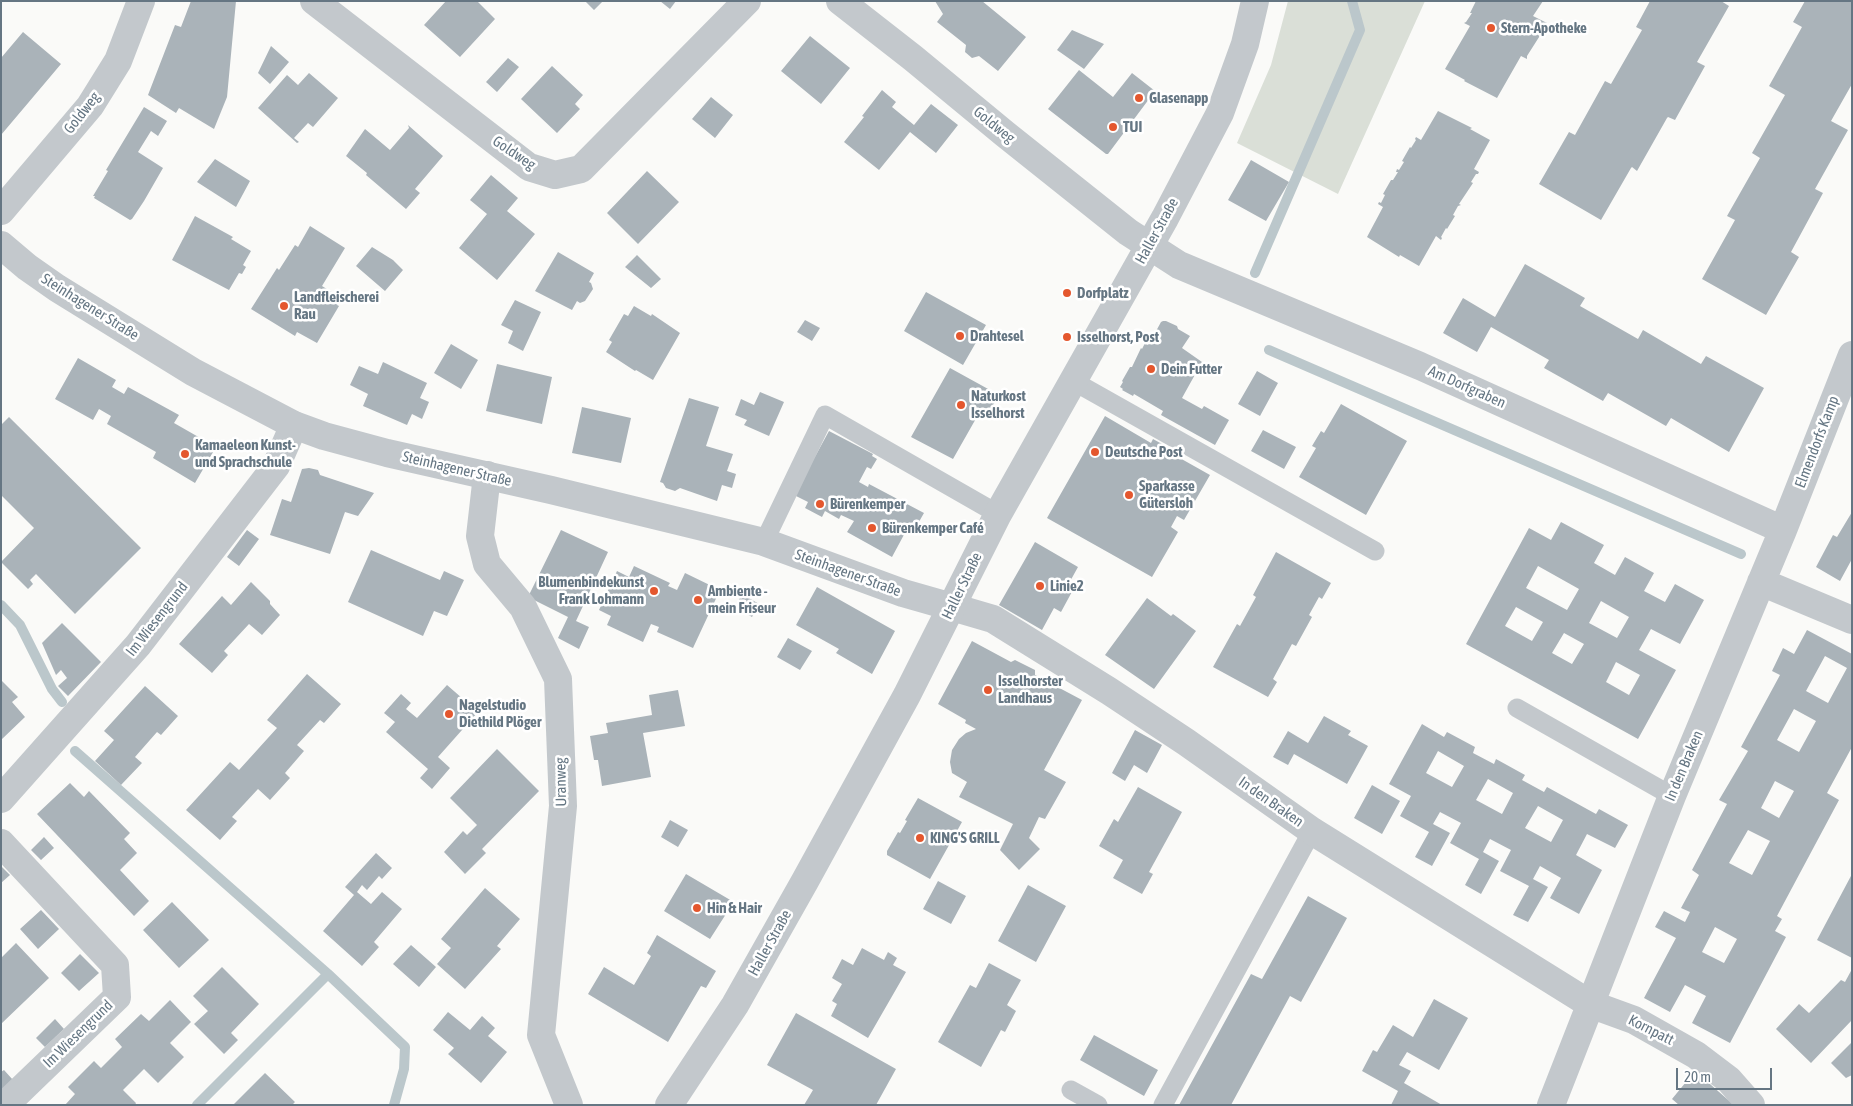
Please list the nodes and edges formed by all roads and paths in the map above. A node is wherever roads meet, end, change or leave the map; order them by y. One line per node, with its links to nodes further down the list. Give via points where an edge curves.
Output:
1 (141, 1): 6 (street, Goldweg, via 118,61 90,106)
2 (314, 1): 3 (street, Goldweg, via 529,167 555,175 581,169)
3 (747, 1)
4 (840, 1): 8 (street, Goldweg)
5 (1255, 1): 8 (street, Haller Straße, via 1245,44 1220,113)
6 (1, 211)
7 (1, 245): 11 (street, Steinhagener Straße, via 57,288 193,372)
8 (1149, 247): 10 (street, Haller Straße); 14 (street, Am Dorfgraben, via 1179,265 1420,366)
9 (1852, 355): 14 (street, Elmendorfs Kamp)
10 (1073, 381): 13 (street, Haller Straße); 16 (lane)
11 (294, 425): 12 (street, Steinhagener Straße, via 388,453); 22 (street, Im Wiesengrund, via 276,466 138,645)
12 (486, 475): 15 (street, Steinhagener Straße); 28 (street, Uranweg, via 480,536 487,564 523,607 558,679 563,806 541,1035)
13 (998, 514): 15 (lane, via 825,415); 18 (street, Haller Straße)
14 (1783, 530): 17 (street, In den Braken)
15 (764, 542): 18 (street, Steinhagener Straße, via 903,594)
16 (1375, 551)
17 (1761, 582): 19 (street); 21 (street, In den Braken)
18 (952, 608): 23 (street, In den Braken, via 993,618 1110,691); 29 (street, Haller Straße, via 740,997)
19 (1852, 620)
20 (1517, 708): 21 (lane)
21 (1672, 796): 25 (street, In den Braken)
22 (1, 799)
23 (1312, 831): 25 (street, In den Braken); 31 (lane)
24 (1, 843): 27 (street, Im Wiesengrund, via 115,965 116,997)
25 (1590, 1004): 32 (street, In den Braken); 33 (street, Kornpatt, via 1634,1020 1696,1055 1729,1080)
26 (1071, 1090): 30 (lane)
27 (5, 1105)
28 (569, 1105)
29 (669, 1105)
30 (1098, 1105)
31 (1163, 1105)
32 (1551, 1105)
33 (1752, 1105)

